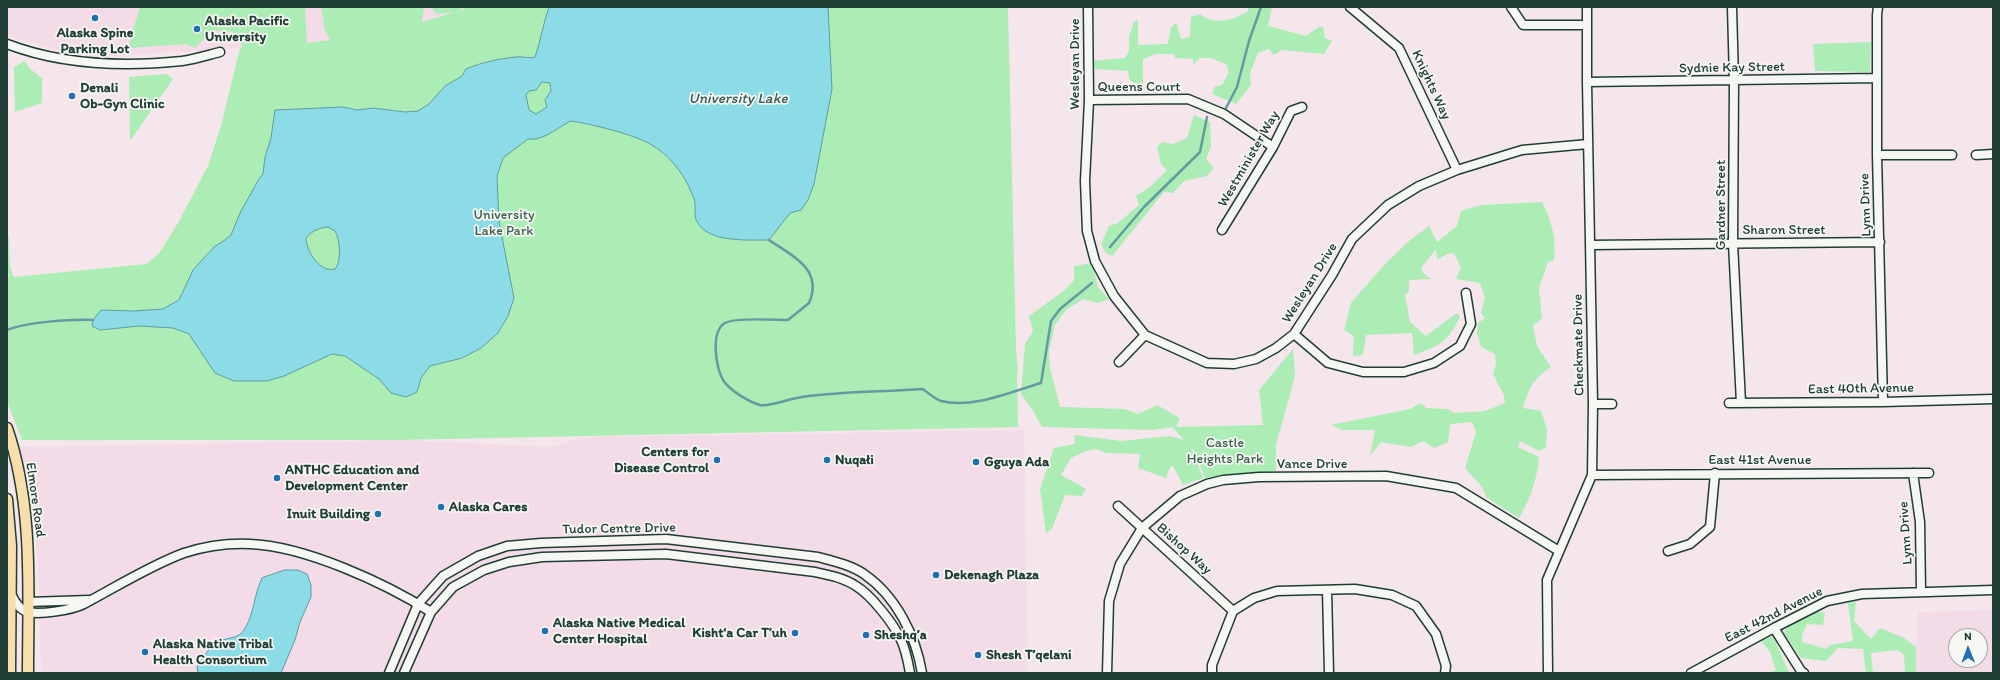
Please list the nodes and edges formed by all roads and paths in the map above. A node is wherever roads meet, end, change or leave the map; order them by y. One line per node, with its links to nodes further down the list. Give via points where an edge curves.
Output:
1 (1088, 7): 13 (street, Wesleyan Drive)
2 (1350, 7): 21 (street, Knights Way, via 1399,48)
3 (1511, 7): 7 (street, via 1523,25)
4 (1587, 7): 7 (street, Checkmate Drive)
5 (1732, 7): 11 (street, Gardner Street)
6 (1878, 7): 10 (street, Lynn Drive)
7 (1587, 25): 12 (street, Checkmate Drive)
8 (7, 44): 9 (street, via 48,56 122,64 183,61)
9 (220, 52)
10 (1877, 78): 11 (street, Sydnie Kay Street); 18 (street, Lynn Drive)
11 (1734, 81): 12 (street, Sydnie Kay Street); 24 (street, Gardner Street)
12 (1587, 82): 15 (street, Checkmate Drive)
13 (1089, 100): 16 (street, Queens Court, via 1188,99 1224,114); 28 (street, Wesleyan Drive, via 1085,181 1087,230 1095,261 1114,296)
14 (1302, 107): 16 (street, Westminister Way, via 1292,111)
15 (1588, 144): 21 (street, Wesleyan Drive, via 1522,150); 25 (street, Checkmate Drive)
16 (1273, 147): 22 (street, Westminister Way)
17 (1993, 154): 20 (street)
18 (1877, 155): 19 (street); 23 (street, Lynn Drive)
19 (1952, 155)
20 (1976, 155)
21 (1457, 170): 27 (street, Wesleyan Drive, via 1419,186 1388,205 1352,239)
22 (1222, 230)
23 (1880, 242): 24 (street, Sharon Street); 32 (street, Lynn Drive)
24 (1733, 243): 25 (street, Sharon Street); 31 (street, Gardner Street)
25 (1591, 245): 34 (street, Checkmate Drive)
26 (1466, 293): 27 (street, via 1471,324 1460,346 1434,363 1404,372 1363,372 1328,364)
27 (1294, 334): 28 (street, Wesleyan Drive, via 1256,359 1234,364 1207,363)
28 (1145, 335): 29 (street)
29 (1119, 362)
30 (1993, 399): 32 (street, East 40th Avenue)
31 (1741, 402): 32 (street, East 40th Avenue); 33 (street, East 40th Avenue)
32 (1883, 402)
33 (1729, 403)
34 (1593, 404): 35 (street); 40 (street, Checkmate Drive)
35 (1612, 404)
36 (7, 428): 51 (main road, Elmore Road, via 21,482 25,511)
37 (1715, 473): 38 (street, East 41st Avenue); 40 (street, East 41st Avenue); 45 (street, via 1710,527 1690,544)
38 (1913, 473): 39 (street, East 41st Avenue); 48 (street, Lynn Drive, via 1920,522)
39 (1929, 473)
40 (1592, 474): 44 (street, Checkmate Drive)
41 (7, 499): 49 (main road, Elmore Road, via 11,535)
42 (1118, 506): 43 (street, Bishop Way)
43 (1142, 528): 44 (street, Vance Drive, via 1180,496 1223,480 1386,476 1456,488); 52 (street, Bishop Way); 61 (street, Vance Drive, via 1120,564 1109,601)
44 (1559, 551): 65 (street, Checkmate Drive, via 1547,580)
45 (1668, 551)
46 (1327, 590): 52 (street, via 1276,591 1254,598); 63 (street); 64 (street, via 1355,589 1385,594 1416,606 1436,634 1446,666)
47 (1993, 590): 48 (street, East 42nd Avenue)
48 (1921, 592): 54 (street, East 42nd Avenue, via 1862,594 1827,601)
49 (11, 594): 51 (street, via 19,606); 55 (main road, Elmore Road)
50 (418, 604): 51 (street, via 358,574 317,559 273,546 247,544 210,547 181,555 67,610); 53 (street); 57 (street, Tudor Centre Drive); 60 (street, Tudor Centre Drive, via 443,576 478,556 507,546 666,539 818,557 864,573 879,586 899,611 912,634)
51 (28, 607): 56 (main road, Elmore Road)
52 (1233, 611): 62 (street, via 1212,665)
53 (431, 612): 58 (street, Tudor Centre Drive); 59 (street, Tudor Centre Drive, via 453,587 484,570 509,562 542,557 666,554 808,571 837,577 856,586 869,597 901,640)
54 (1774, 628): 66 (street, East 42nd Avenue); 67 (street)
55 (10, 673)
56 (28, 673)
57 (389, 673)
58 (404, 673)
59 (910, 673)
60 (922, 673)
61 (1107, 673)
62 (1212, 673)
63 (1329, 673)
64 (1445, 673)
65 (1548, 673)
66 (1691, 673)
67 (1804, 673)

